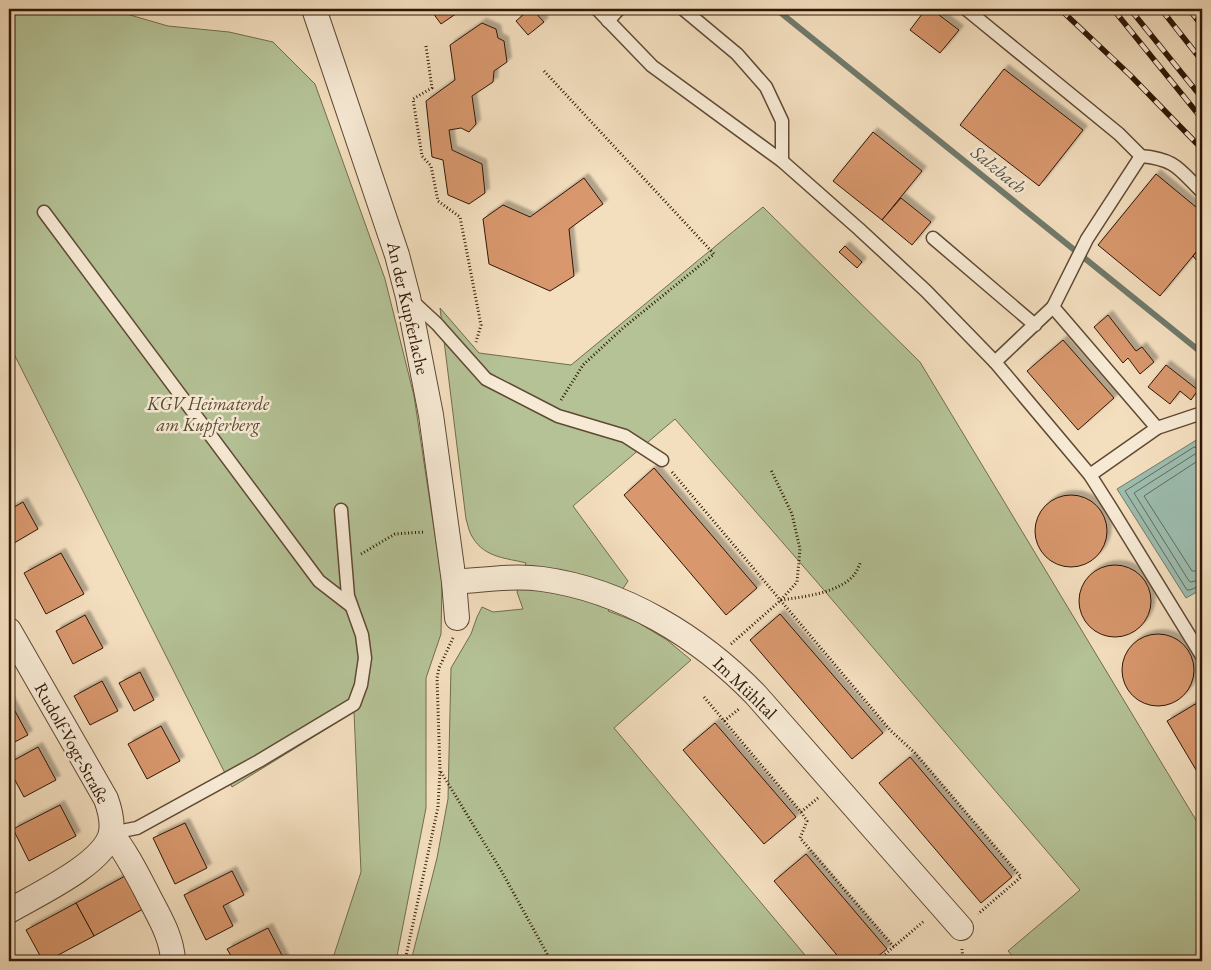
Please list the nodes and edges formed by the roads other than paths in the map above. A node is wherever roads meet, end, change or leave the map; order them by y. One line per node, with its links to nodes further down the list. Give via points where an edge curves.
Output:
1 (314, 9): 12 (street, An der Kupferlache, via 397,255)
2 (597, 9): 6 (lane)
3 (619, 9): 6 (lane)
4 (683, 9): 8 (lane, via 737,54 766,87 782,122)
5 (966, 9): 7 (lane, via 1120,134)
6 (608, 21): 8 (lane, via 652,66)
7 (1141, 156): 9 (lane, via 1174,164); 13 (lane, via 1087,239)
8 (782, 161): 15 (lane, via 926,291)
9 (1202, 192)
10 (44, 212): 22 (lane, via 319,581)
11 (933, 238): 14 (lane)
12 (408, 297): 18 (lane, via 486,379 558,416 625,436); 21 (street, An der Kupferlache, via 431,415)
13 (1053, 307): 14 (lane); 17 (lane)
14 (1035, 325): 15 (lane)
15 (995, 362): 19 (lane)
16 (1202, 413): 17 (lane)
17 (1156, 428): 19 (lane)
18 (662, 460)
19 (1090, 475): 25 (lane)
20 (341, 510): 22 (lane)
21 (454, 582): 23 (street, An der Kupferlache); 28 (street, Im Mühltal, via 540,578 575,585 647,613 716,658 756,695)
22 (350, 605): 26 (lane, via 362,635 365,658 354,704 138,828)
23 (457, 618)
24 (9, 630): 26 (street, Rudolf-Vogt-Straße, via 106,799 112,817)
25 (1202, 656)
26 (111, 833): 27 (street, via 104,849 88,865); 29 (street, via 127,854 165,927 173,950)
27 (9, 911)
28 (961, 928)
29 (173, 961)

